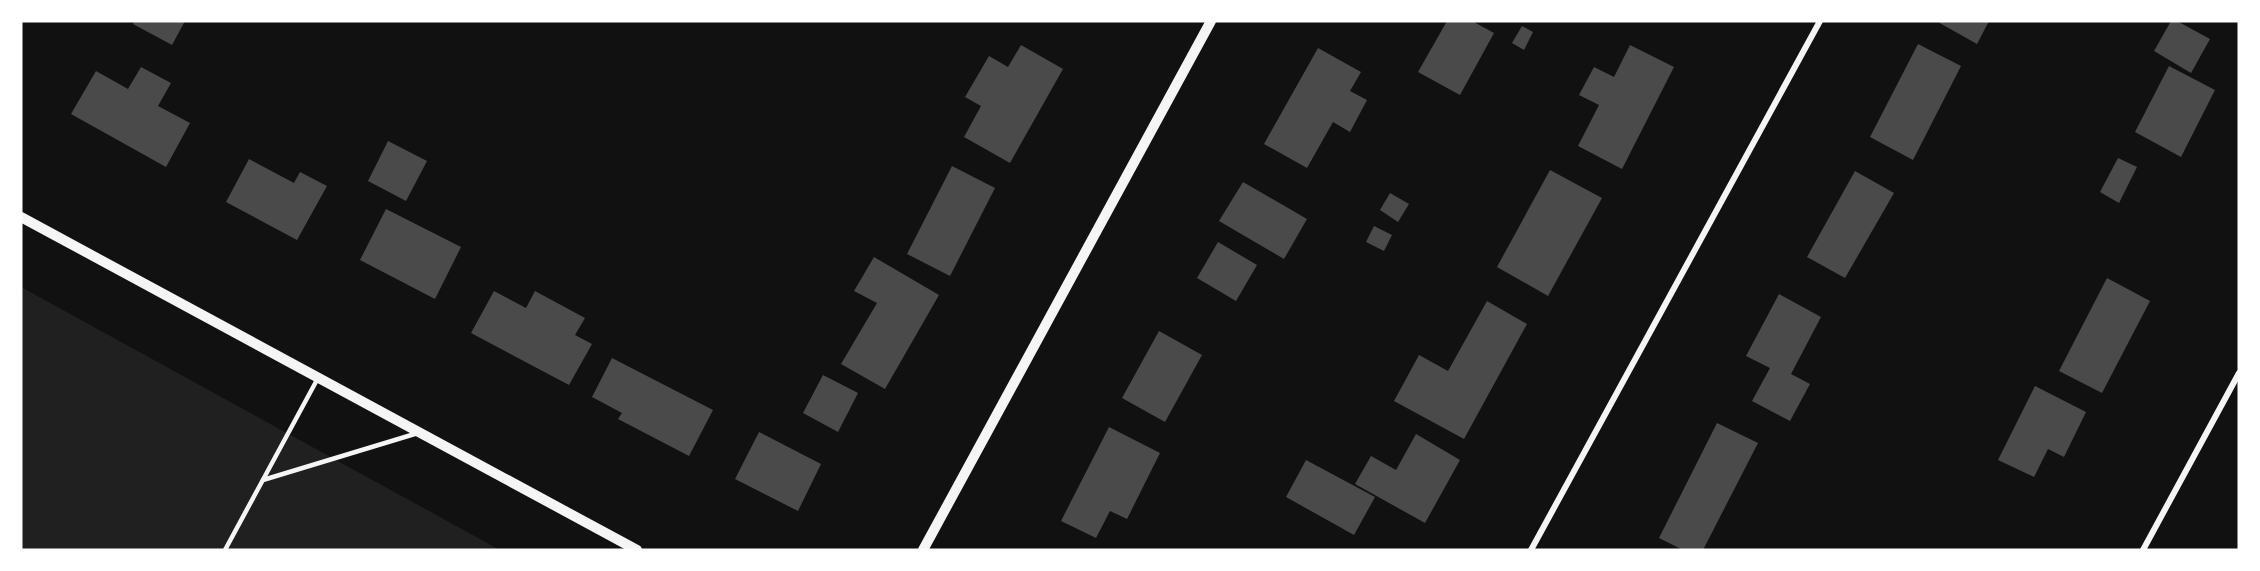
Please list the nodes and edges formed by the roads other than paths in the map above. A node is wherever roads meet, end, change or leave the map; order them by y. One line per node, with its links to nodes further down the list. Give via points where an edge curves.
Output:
1 (1211, 21): 10 (street)
2 (1820, 21): 11 (street)
3 (21, 218): 5 (street)
4 (2239, 373): 12 (street)
5 (318, 378): 6 (street); 7 (lane)
6 (420, 433): 7 (lane); 9 (street)
7 (262, 480): 8 (lane)
8 (225, 550)
9 (637, 550)
10 (923, 550)
11 (1531, 550)
12 (2143, 550)

